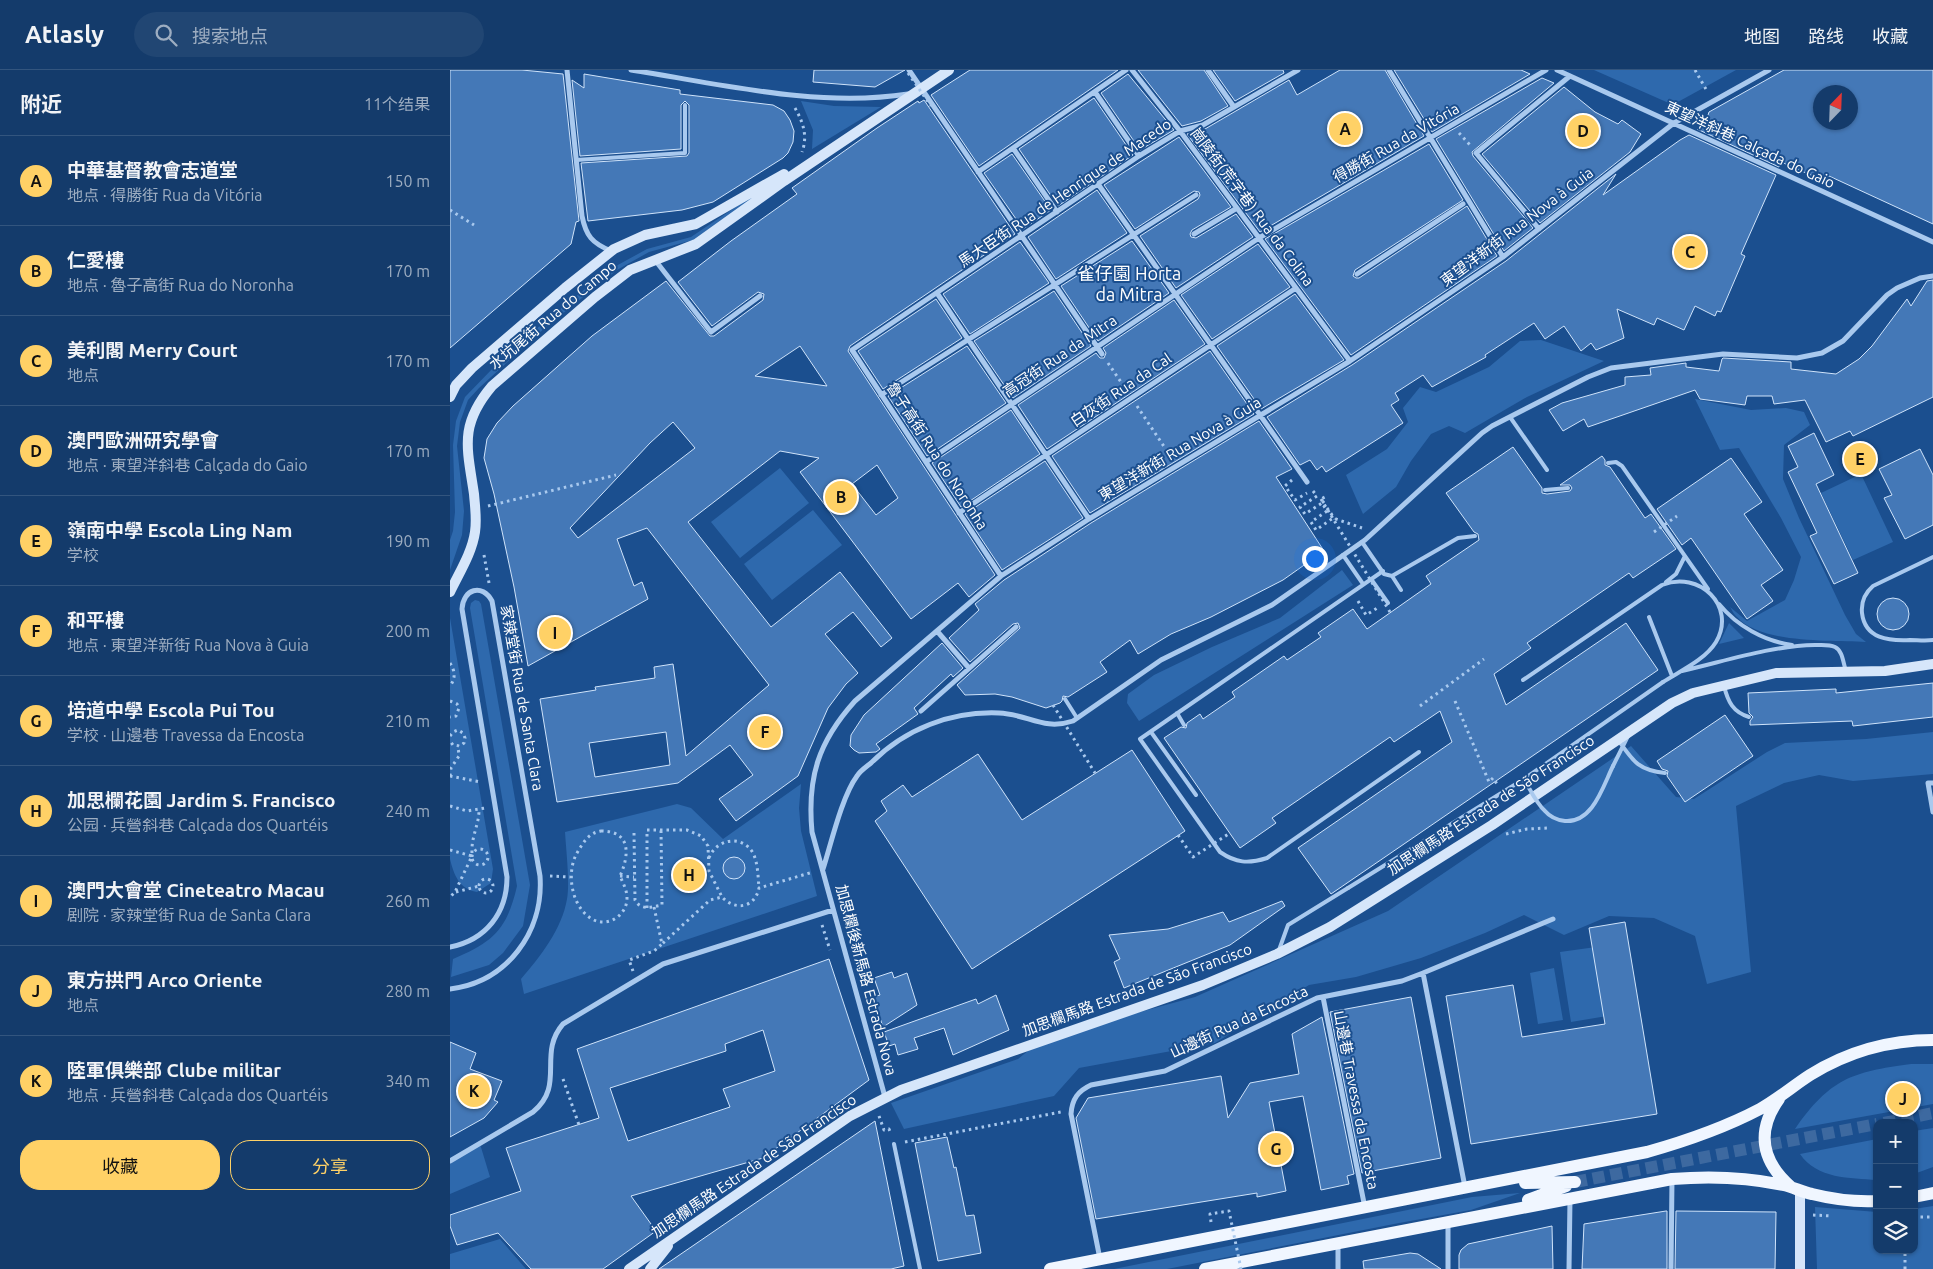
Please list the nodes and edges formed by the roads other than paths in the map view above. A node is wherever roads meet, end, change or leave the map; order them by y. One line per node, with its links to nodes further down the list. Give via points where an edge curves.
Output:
1 (567, 70): 24 (street)
2 (631, 70): 14 (street, via 770,92 870,99)
3 (948, 70): 14 (street, 水坑尾街 Rua do Campo)
4 (1126, 70): 15 (street)
5 (1132, 70): 19 (street, 崗陵街(荒字巷) Rua da Colina)
6 (1208, 70): 17 (street)
7 (1298, 70): 17 (street, 馬大臣街 Rua de Henrique de Macedo)
8 (1389, 70): 20 (street)
9 (1546, 70): 20 (street, 得勝街 Rua da Vitória)
10 (1557, 70): 13 (street, 東望洋斜巷 Calçada do Gaio)
11 (1769, 70): 18 (street, 東望洋新街 Rua Nova à Guia)
12 (909, 71): 14 (street)
13 (1570, 76): 18 (street, 東望洋斜巷 Calçada do Gaio); 31 (street, via 1476,153)
14 (917, 91): 21 (street, 水坑尾街 Rua do Campo); 25 (street, via 944,122)
15 (1095, 92): 22 (street); 23 (street)
16 (685, 105): 24 (lane, via 685,153)
17 (1234, 107): 19 (street, 馬大臣街 Rua de Henrique de Macedo, via 1204,125)
18 (1674, 124): 31 (street, 東望洋新街 Rua Nova à Guia); 36 (street, 東望洋斜巷 Calçada do Gaio)
19 (1180, 131): 23 (street, 馬大臣街 Rua de Henrique de Macedo); 29 (street, 崗陵街(荒字巷) Rua da Colina)
20 (1430, 138): 35 (street, 得勝街 Rua da Vitória); 38 (street)
21 (846, 139): 37 (street, 水坑尾街 Rua do Campo, via 696,224 645,235); 39 (street, 水坑尾街 Rua do Campo, via 696,244)
22 (1013, 148): 25 (street); 30 (street)
23 (1139, 156): 26 (street, 馬大臣街 Rua de Henrique de Macedo)
24 (576, 160): 37 (street, via 585,230 592,240)
25 (978, 172): 34 (street)
26 (1098, 184): 30 (street, 馬大臣街 Rua de Henrique de Macedo); 32 (street)
27 (1196, 195): 32 (street)
28 (1463, 204): 40 (street)
29 (1236, 208): 33 (street); 35 (street, 崗陵街(荒字巷) Rua da Colina)
30 (1057, 212): 34 (street, 馬大臣街 Rua de Henrique de Macedo)
31 (1539, 229): 38 (street, 東望洋新街 Rua Nova à Guia)
32 (1134, 234): 42 (street); 45 (street)
33 (1194, 234)
34 (1022, 236): 42 (street); 44 (street, 馬大臣街 Rua de Henrique de Macedo)
35 (1259, 238): 43 (street, 崗陵街(荒字巷) Rua da Colina); 45 (street, 高冠街 Rua da Mitra)
36 (1933, 242)
37 (611, 251): 54 (street, 水坑尾街 Rua do Campo, via 472,368)
38 (1503, 257): 52 (street, 東望洋新街 Rua Nova à Guia)
39 (655, 259): 46 (street, via 711,332); 79 (street, 水坑尾街 Rua do Campo, via 630,270 595,297 492,386 479,402 468,428 467,446 476,509 475,533)
40 (1358, 274)
41 (1933, 276): 57 (street, via 1897,288 1843,341 1822,353 1797,358 1723,354 1612,368)
42 (1055, 284): 47 (street); 49 (street)
43 (1296, 288): 48 (street, 白灰街 Rua da Cal); 52 (street, 崗陵街(荒字巷) Rua da Colina)
44 (937, 293): 47 (street); 50 (street, 馬大臣街 Rua de Henrique de Macedo)
45 (1176, 294): 48 (street); 49 (street, 高冠街 Rua da Mitra)
46 (760, 296)
47 (968, 339): 53 (street); 55 (street)
48 (1211, 344): 56 (street); 58 (street, 白灰街 Rua da Cal)
49 (1097, 347): 51 (street); 55 (street, 高冠街 Rua da Mitra)
50 (852, 350): 53 (street, 魯子高街 Rua do Noronha)
51 (1102, 354)
52 (1350, 361): 56 (street, 東望洋新街 Rua Nova à Guia)
53 (881, 395): 59 (street, 魯子高街 Rua do Noronha)
54 (450, 397)
55 (1012, 404): 58 (street); 59 (street, 高冠街 Rua da Mitra)
56 (1260, 414): 62 (street); 66 (street, 東望洋新街 Rua Nova à Guia)
57 (1510, 417): 61 (lane); 68 (street, via 1482,433)
58 (1046, 455): 65 (street, 白灰街 Rua da Cal); 66 (street)
59 (926, 462): 65 (street, 魯子高街 Rua do Noronha)
60 (1608, 463): 70 (lane, via 1616,462 1622,466)
61 (1547, 470)
62 (1307, 482)
63 (1568, 488): 64 (lane)
64 (1545, 490)
65 (959, 513): 73 (street, 魯子高街 Rua do Noronha)
66 (1089, 519): 73 (street, 東望洋新街 Rua Nova à Guia)
67 (1475, 536): 74 (lane, via 1458,538)
68 (1362, 542): 69 (street); 72 (lane)
69 (1343, 555): 76 (lane); 99 (street, via 1272,605 1161,660)
70 (1685, 556): 77 (lane, via 1676,574); 80 (lane)
71 (1933, 557): 86 (lane, via 1873,586 1866,593 1861,607 1866,626 1880,638 1890,641)
72 (1383, 571): 74 (lane); 75 (lane)
73 (1001, 576): 85 (street, 東望洋新街 Rua Nova à Guia)
74 (1392, 576): 78 (lane)
75 (1371, 578): 76 (lane); 82 (lane)
76 (1363, 584): 97 (lane)
77 (1656, 588): 80 (lane, via 1668,582 1689,581); 93 (lane)
78 (1401, 590)
79 (450, 592)
80 (1712, 595): 81 (lane)
81 (1716, 601): 87 (lane, via 1735,620 1760,635); 90 (lane, via 1722,620 1717,640 1704,655)
82 (1386, 603)
83 (1649, 617): 92 (lane)
84 (1016, 627): 89 (street)
85 (937, 631): 89 (street); 109 (street, 東望洋新街 Rua Nova à Guia, via 854,702 826,738 817,760 810,808 812,832)
86 (1933, 640)
87 (1807, 646): 90 (lane, via 1776,648); 91 (lane, via 1834,647 1841,653)
88 (1933, 664): 91 (street, 加思欄馬路 Estrada de São Francisco, via 1885,671)
89 (969, 668): 96 (street)
90 (1677, 672): 92 (lane)
91 (1846, 672): 94 (street, 加思欄馬路 Estrada de São Francisco, via 1776,673)
92 (1672, 676): 105 (lane, bridge)
93 (1523, 680)
94 (1724, 685): 98 (lane, via 1733,707); 102 (street, 加思欄馬路 Estrada de São Francisco, via 1677,700 1630,732)
95 (1065, 700): 99 (lane)
96 (921, 710)
97 (1177, 713): 100 (lane); 101 (lane)
98 (1749, 717)
99 (1077, 718): 109 (street, via 1061,725 1048,725 1004,713 981,712 957,715 914,732 883,751 857,776 846,796)
100 (1184, 725)
101 (1151, 732): 103 (lane, via 1140,739 1220,852 1242,862 1267,858); 107 (lane)
102 (1620, 743): 104 (lane, via 1641,767); 105 (lane, bridge, via 1613,766 1591,810 1583,816 1569,821 1554,818 1546,812); 113 (street, 加思欄馬路 Estrada de São Francisco, via 1347,916)
103 (1419, 752)
104 (1665, 773)
105 (1524, 779): 113 (lane, bridge, via 1288,925)
106 (1931, 783): 108 (street)
107 (1196, 795)
108 (1933, 812)
109 (822, 869): 110 (street, 加思欄後新馬路 Estrada Nova)
110 (834, 910): 118 (street, 加思欄後新馬路 Estrada Nova); 121 (street, via 663,964 563,1024 551,1043 551,1082 543,1102 533,1112)
111 (1553, 918): 114 (street, 山邊街 Rua da Encosta)
112 (450, 947): 115 (street, 家辣堂街 Rua de Santa Clara, via 473,940 496,918 505,899 507,877 462,609 465,596 479,590 485,591 492,601 540,876 540,902 530,934 516,955 490,976 468,986)
113 (1277, 954): 118 (street, 加思欄馬路 Estrada de São Francisco, via 1203,985)
114 (1423, 973): 116 (street, 山邊街 Rua da Encosta, via 1402,982); 124 (street)
115 (450, 989)
116 (1324, 997): 130 (street, 山邊巷 Travessa da Encosta); 135 (street, 山邊街 Rua da Encosta, via 1165,1071 1091,1085 1076,1096 1072,1110)
117 (1933, 1040): 119 (main road, via 1884,1045 1847,1056 1812,1074)
118 (885, 1097): 133 (street, 加思欄馬路 Estrada de São Francisco, via 850,1116)
119 (1780, 1098): 123 (main road, via 1724,1127 1686,1141 1614,1160); 125 (main road, via 1770,1114 1765,1132 1766,1151 1774,1168)
120 (894, 1144): 138 (lane)
121 (450, 1161)
122 (1672, 1179): 125 (main road, via 1740,1178); 128 (main road); 144 (street)
123 (1490, 1184): 124 (main road); 131 (main road, via 1575,1182)
124 (1465, 1188): 130 (main road)
125 (1796, 1188): 129 (main road, via 1832,1198); 145 (street)
126 (1933, 1193): 127 (main road)
127 (1918, 1196)
128 (1570, 1198): 131 (main road); 143 (street)
129 (1873, 1201)
130 (1365, 1208): 135 (main road)
131 (1496, 1213): 132 (main road)
132 (1448, 1222): 134 (main road); 142 (street)
133 (677, 1236): 136 (street, 加思欄馬路 Estrada de São Francisco); 137 (street)
134 (1338, 1243): 140 (main road); 141 (street)
135 (1100, 1259): 139 (main road)
136 (629, 1269)
137 (650, 1269)
138 (920, 1269)
139 (1050, 1269)
140 (1206, 1269)
141 (1338, 1269)
142 (1448, 1269)
143 (1569, 1269)
144 (1671, 1269)
145 (1800, 1269)

